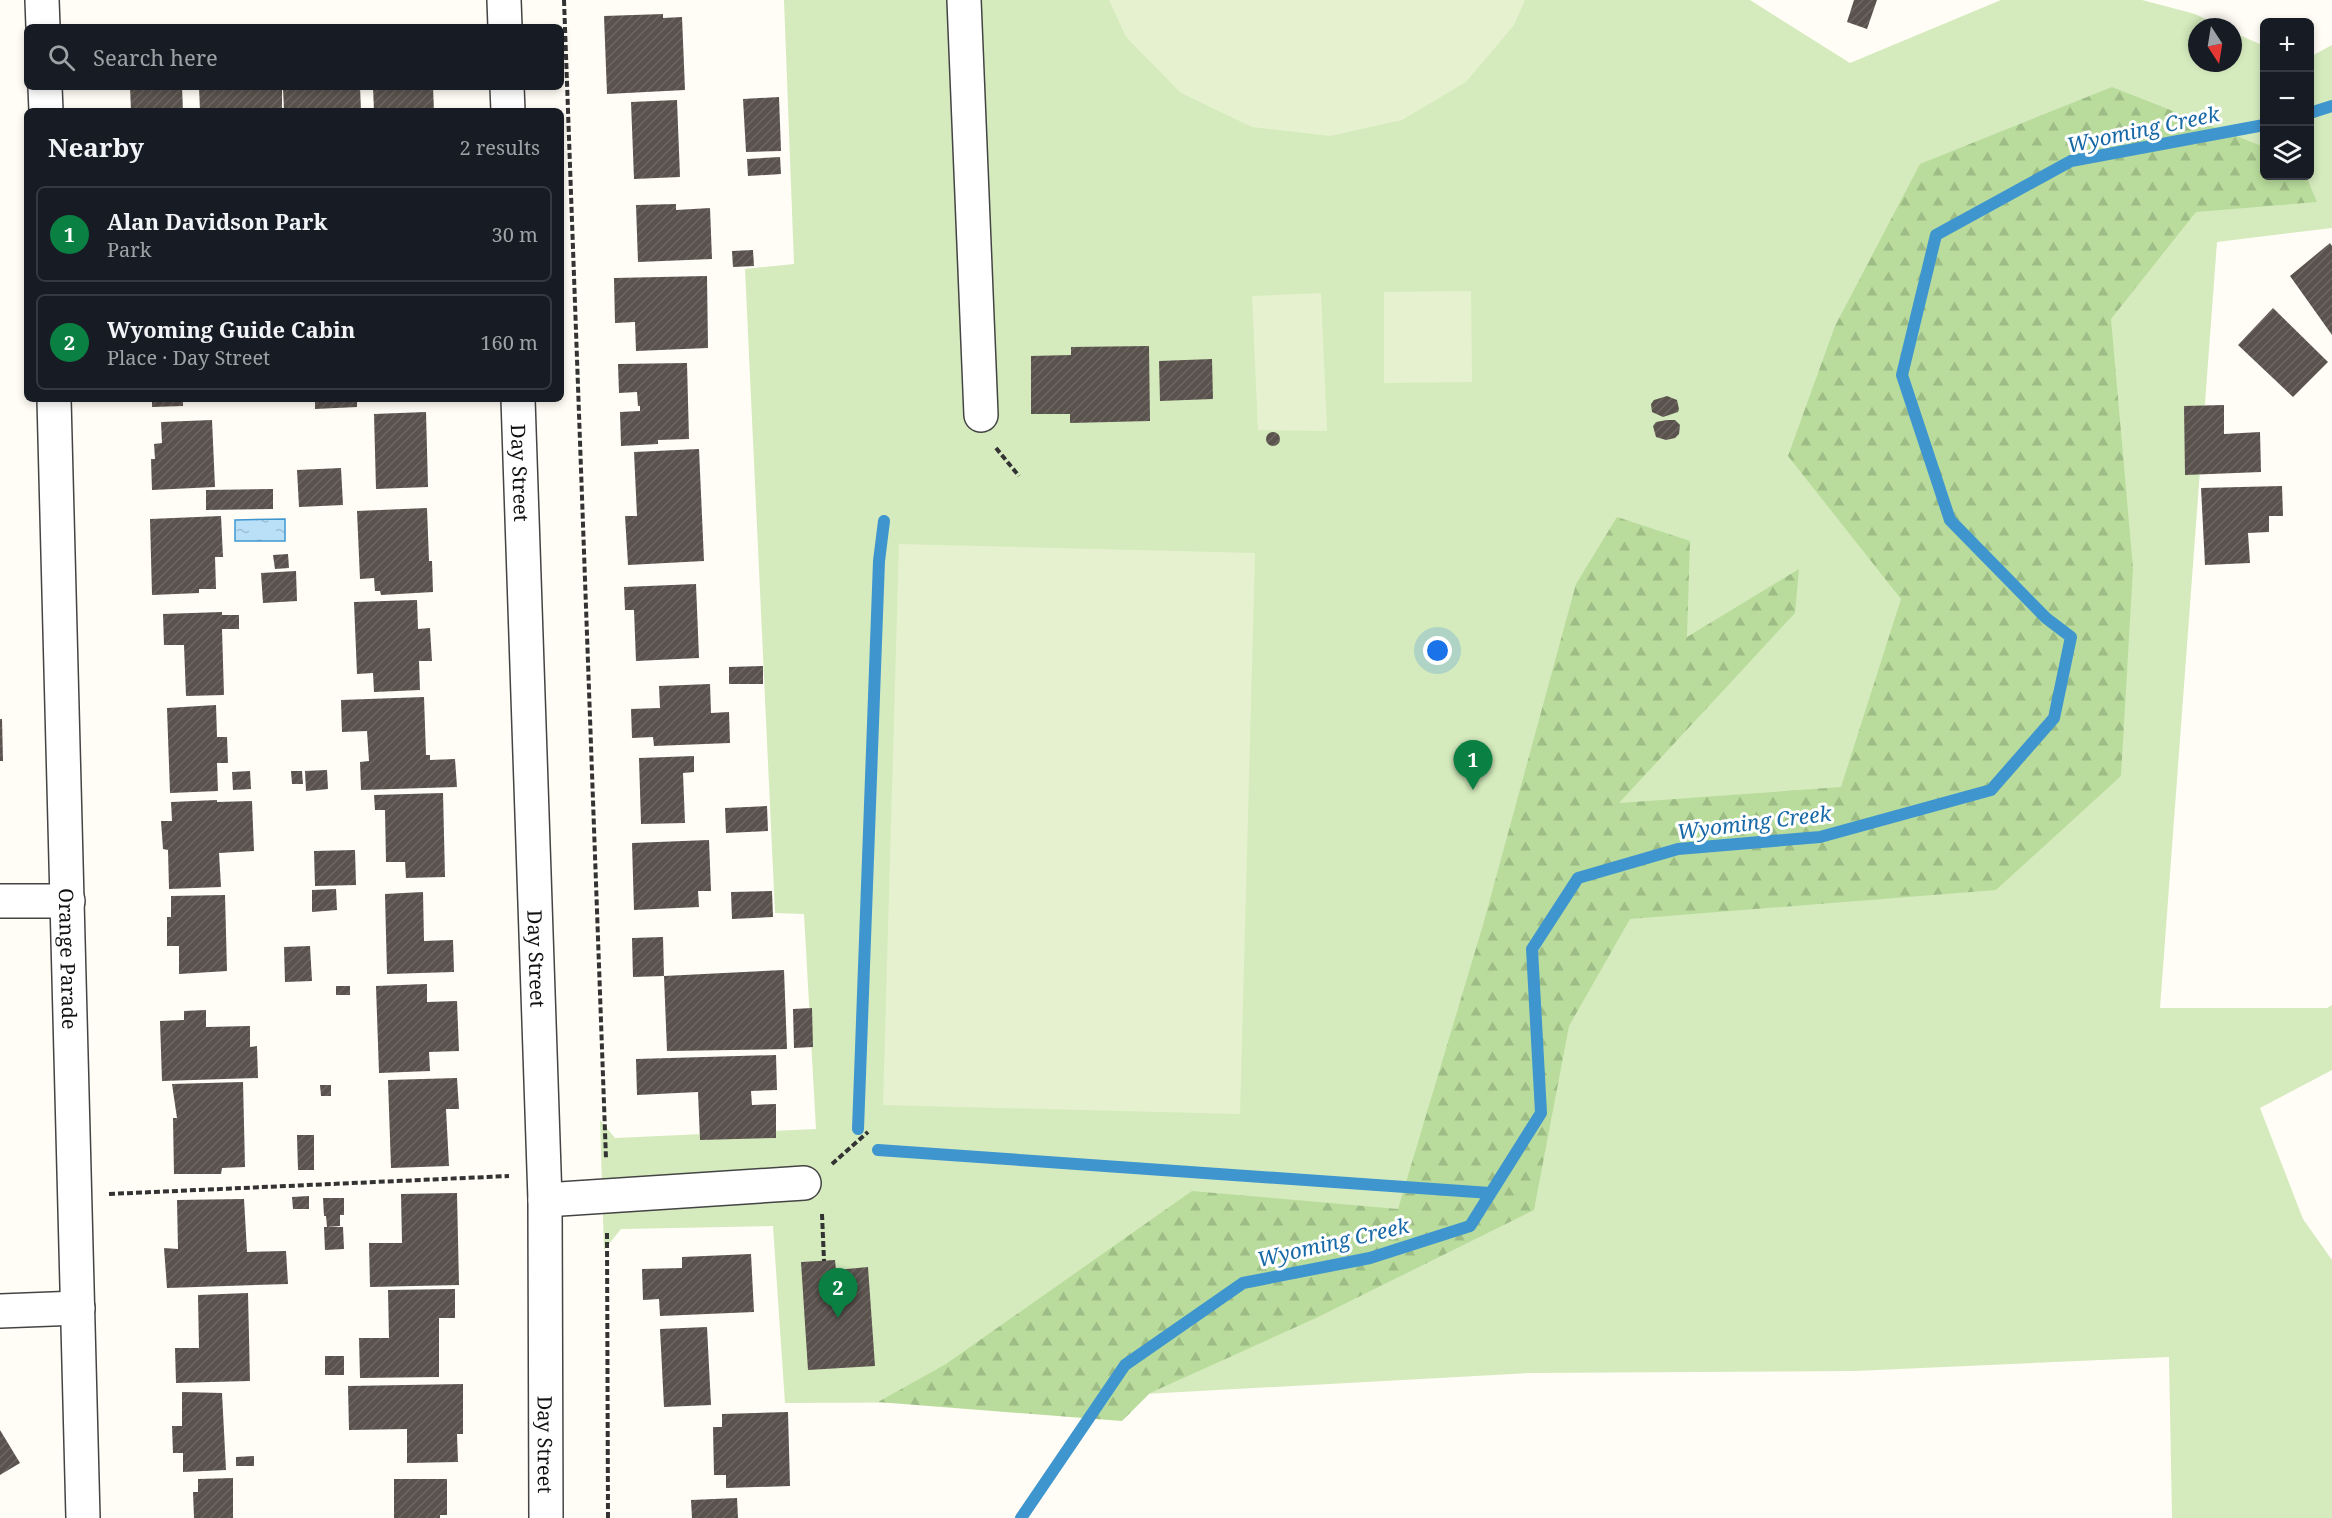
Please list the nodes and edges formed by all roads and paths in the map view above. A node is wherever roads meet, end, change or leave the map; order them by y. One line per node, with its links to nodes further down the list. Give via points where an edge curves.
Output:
1 (42, 0): 5 (street)
2 (504, 0): 6 (street)
3 (564, 0): 20 (path)
4 (964, 0): 13 (street)
5 (43, 24)
6 (505, 24)
7 (45, 90): 9 (street)
8 (507, 90): 10 (street)
9 (46, 108)
10 (508, 108)
11 (54, 402): 15 (street, Orange Parade)
12 (518, 402): 18 (street, Day Street)
13 (981, 415)
14 (0, 901): 15 (street)
15 (68, 901): 19 (street, Orange Parade)
16 (868, 1132): 17 (path)
17 (816, 1175): 20 (street)
18 (545, 1187): 19 (path); 20 (street); 24 (street, Day Street)
19 (76, 1195): 21 (street, Orange Parade)
20 (607, 1195): 25 (path)
21 (78, 1308): 22 (street); 23 (street, Orange Parade)
22 (0, 1311)
23 (82, 1518)
24 (546, 1518)
25 (608, 1518)

